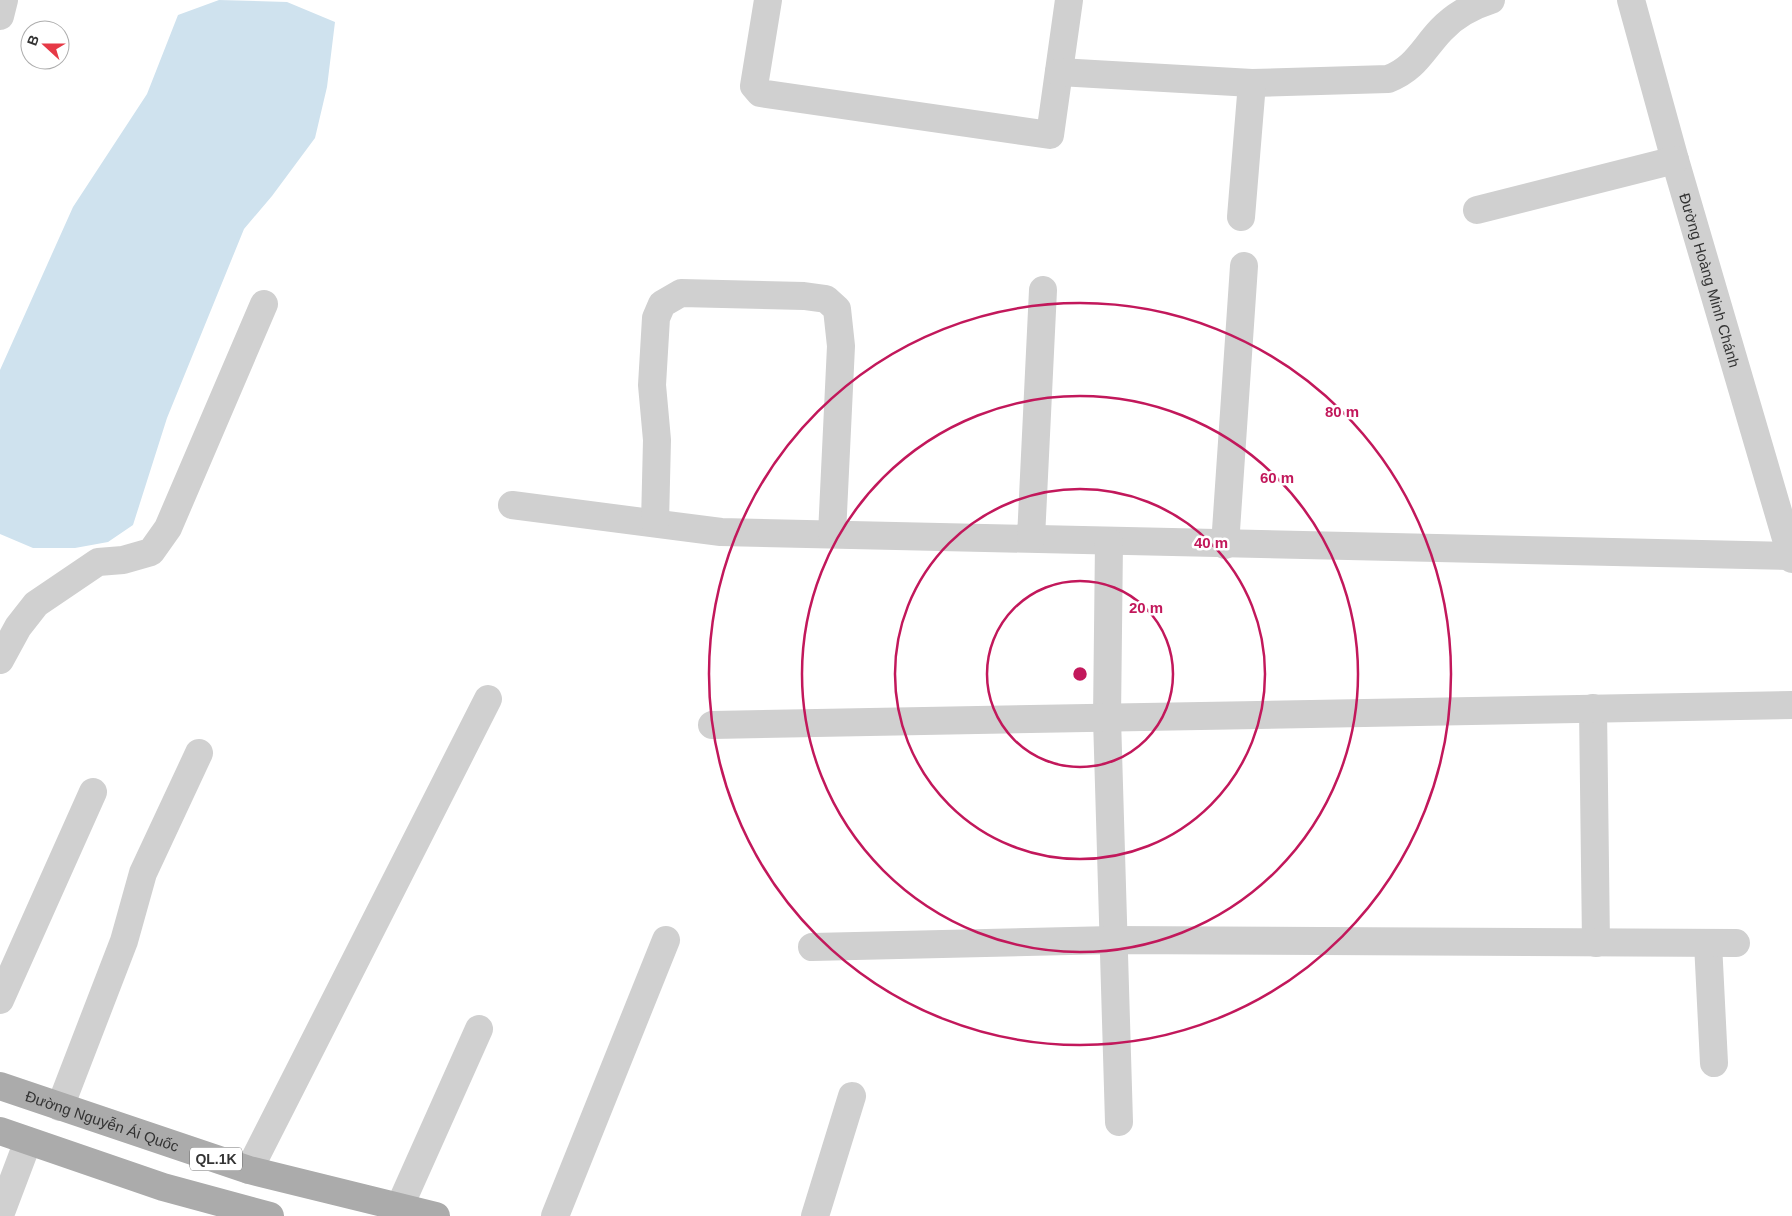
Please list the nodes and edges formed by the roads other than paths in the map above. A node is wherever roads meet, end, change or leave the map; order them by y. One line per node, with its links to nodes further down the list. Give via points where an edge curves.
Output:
1 (4, 0): 6 (street)
2 (768, 0): 7 (street, via 754,86 760,93 1050,135)
3 (1069, 0): 7 (street)
4 (1491, 0): 8 (street, via 1458,15 1402,74 1388,79)
5 (1632, 0): 9 (street, Đường Hoàng Minh Chánh)
6 (0, 16)
7 (1059, 72): 8 (street)
8 (1252, 82): 11 (street)
9 (1674, 160): 10 (street); 21 (street, Đường Hoàng Minh Chánh)
10 (1477, 210)
11 (1240, 217)
12 (1244, 266): 20 (street)
13 (1043, 290): 18 (street)
14 (264, 304): 22 (street, via 168,528 150,552 123,560 98,562 36,604 18,627)
15 (512, 505): 16 (street)
16 (655, 523): 17 (street, via 721,532); 17 (street, via 656,440 652,385 656,318 662,304 681,293 804,296 826,299 837,309 841,346)
17 (832, 534): 18 (street)
18 (1031, 538): 19 (street)
19 (1109, 542): 20 (street); 26 (street)
20 (1225, 545): 21 (street)
21 (1792, 558)
22 (0, 660)
23 (488, 699): 45 (street)
24 (1792, 704): 25 (street)
25 (1593, 708): 26 (street); 32 (street)
26 (1106, 718): 27 (street); 31 (street)
27 (712, 725)
28 (199, 753): 41 (street, via 143,873 124,941)
29 (93, 792): 36 (street)
30 (666, 940): 50 (street)
31 (1113, 940): 32 (street); 35 (street); 42 (street)
32 (1596, 943): 33 (street)
33 (1708, 943): 34 (street); 38 (street)
34 (1736, 943)
35 (812, 947)
36 (0, 1000)
37 (479, 1029): 46 (street)
38 (1714, 1063)
39 (0, 1086): 41 (main road, Đường Nguyễn Ái Quốc / QL.1K)
40 (852, 1096): 51 (street)
41 (60, 1107): 45 (main road, Đường Nguyễn Ái Quốc / QL.1K)
42 (1119, 1122)
43 (0, 1131): 44 (main road, QL.1K)
44 (28, 1141): 47 (street); 48 (main road, QL.1K, via 164,1187)
45 (249, 1170): 46 (main road, Đường Nguyễn Ái Quốc / QL.1K)
46 (399, 1208): 49 (main road, Đường Nguyễn Ái Quốc / QL.1K)
47 (0, 1215)
48 (270, 1216)
49 (436, 1216)
50 (555, 1216)
51 (815, 1216)

